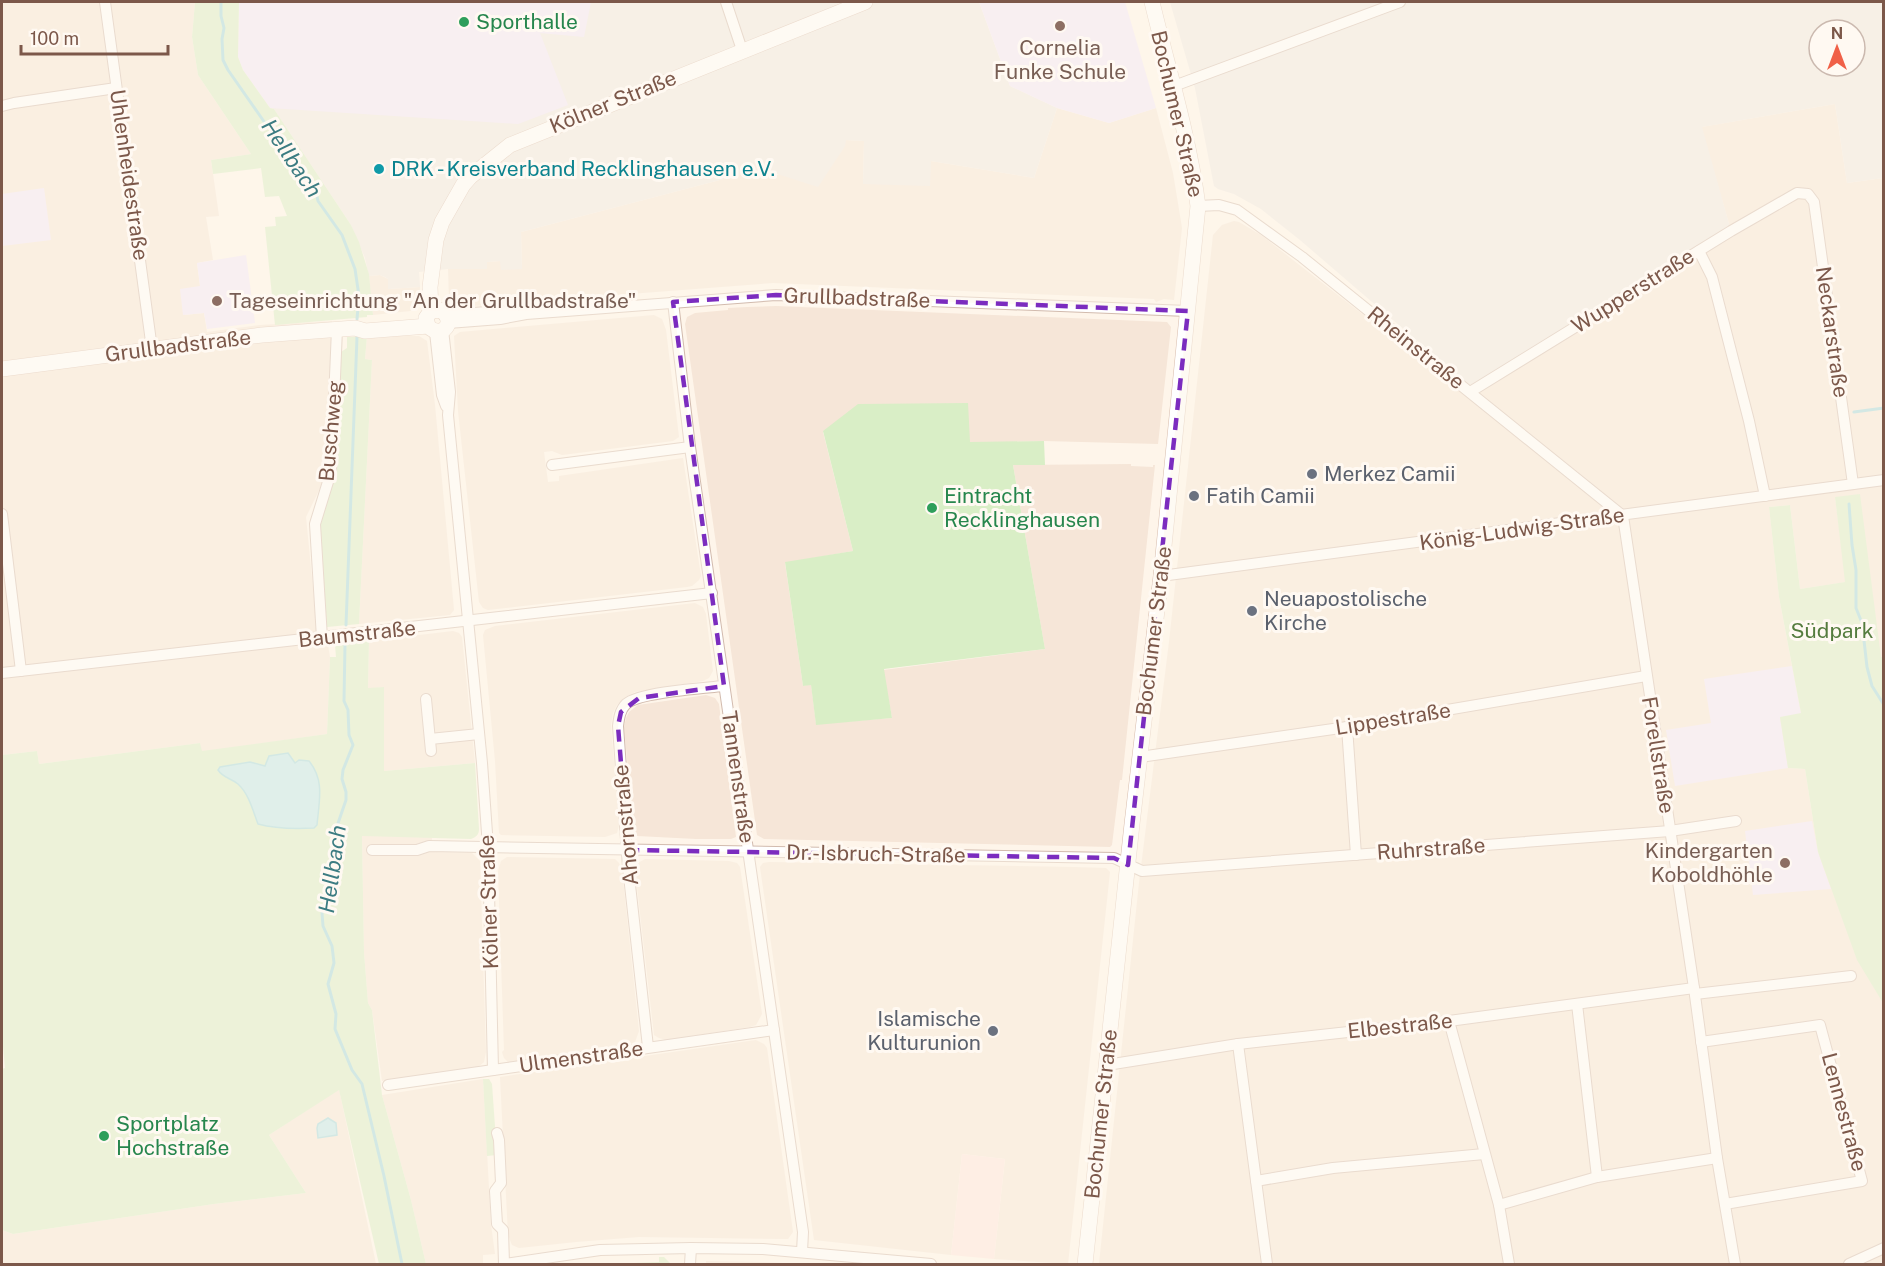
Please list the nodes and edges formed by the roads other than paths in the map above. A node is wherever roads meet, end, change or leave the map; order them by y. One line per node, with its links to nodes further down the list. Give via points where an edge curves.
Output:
1 (105, 2): 8 (street, Uhlenheidestraße)
2 (726, 2): 6 (street)
3 (865, 2): 6 (main road, Kölner Straße)
4 (1152, 2): 7 (main road, Bochumer Straße)
5 (1400, 2): 7 (street)
6 (742, 50): 15 (main road, Kölner Straße, via 510,145 484,164 463,185 436,240 430,286)
7 (1174, 87): 11 (main road, Bochumer Straße)
8 (116, 88): 9 (street); 17 (street, Uhlenheidestraße)
9 (2, 106)
10 (1797, 193): 12 (street, Wupperstraße); 23 (street, Neckarstraße, via 1808,194 1814,202)
11 (1198, 206): 14 (main road, Bochumer Straße); 19 (street, Rheinstraße, via 1219,205 1245,215)
12 (1699, 250): 19 (street, Wupperstraße); 24 (street, via 1712,277)
13 (673, 302): 14 (street, Grullbadstraße, via 776,295); 15 (street, Grullbadstraße, via 526,314 500,311); 20 (street, Tannenstraße)
14 (1188, 311): 28 (main road, Bochumer Straße)
15 (437, 321): 16 (main road, Grullbadstraße); 30 (street, Kölner Straße)
16 (337, 329): 17 (main road, Grullbadstraße); 31 (street, Buschweg, via 332,472 315,524)
17 (152, 349): 18 (main road, Grullbadstraße)
18 (2, 369)
19 (1470, 392): 26 (street, Rheinstraße)
20 (690, 447): 21 (street); 29 (street, Tannenstraße)
21 (552, 465)
22 (1884, 480): 23 (street, König-Ludwig-Straße)
23 (1853, 484): 24 (street, König-Ludwig-Straße)
24 (1765, 496): 26 (street, König-Ludwig-Straße)
25 (2, 514): 27 (street)
26 (1623, 516): 28 (street, König-Ludwig-Straße); 34 (street, Forellstraße)
27 (2, 520): 32 (street)
28 (1161, 576): 39 (main road, Bochumer Straße)
29 (712, 593): 30 (street, Baumstraße); 35 (street, Tannenstraße)
30 (468, 621): 31 (street, Baumstraße); 38 (street, Kölner Straße)
31 (322, 638): 32 (street, Baumstraße)
32 (21, 670): 33 (street, Baumstraße)
33 (2, 673)
34 (1646, 676): 37 (street, Lippestraße); 41 (street, Forellstraße)
35 (724, 686): 44 (street, Ahornstraße, via 639,698 625,705 618,726); 45 (street, Tannenstraße)
36 (426, 699): 38 (street, via 431,745)
37 (1347, 727): 39 (street, Lippestraße); 46 (street)
38 (479, 734): 42 (street, Kölner Straße)
39 (1140, 757): 47 (main road, Bochumer Straße)
40 (1736, 821): 41 (street, Ruhrstraße)
41 (1670, 831): 46 (street, Ruhrstraße); 49 (street, Forellstraße)
42 (488, 847): 43 (street, Dr.-Isbruch-Straße); 44 (street, Dr.-Isbruch-Straße); 57 (street, Kölner Straße)
43 (372, 850)
44 (628, 850): 45 (street, Dr.-Isbruch-Straße); 55 (street, Ahornstraße)
45 (749, 852): 47 (street, Dr.-Isbruch-Straße, via 1114,858); 52 (street, Tannenstraße)
46 (1356, 855): 47 (street, Ruhrstraße, via 1142,871)
47 (1128, 865): 56 (main road, Bochumer Straße)
48 (1851, 976): 49 (street)
49 (1694, 991): 50 (street, Elbestraße); 53 (street, Forellstraße)
50 (1577, 1004): 51 (street, Elbestraße); 62 (street)
51 (1449, 1021): 54 (street, Elbestraße); 60 (street)
52 (774, 1030): 55 (street, Ulmenstraße); 68 (street, Tannenstraße, via 803,1232)
53 (1701, 1042): 61 (street, Forellstraße); 64 (street, Lennestraße, via 1820,1025 1862,1181)
54 (1238, 1044): 56 (street, Elbestraße); 63 (street)
55 (648, 1047): 57 (street, Ulmenstraße)
56 (1107, 1065): 72 (main road, Bochumer Straße)
57 (493, 1070): 58 (street, Ulmenstraße)
58 (388, 1085)
59 (497, 1133): 69 (street, via 501,1184 495,1191 497,1224 503,1230)
60 (1484, 1154): 63 (street, via 1333,1168); 65 (street)
61 (1717, 1158): 62 (street); 64 (street, Forellstraße)
62 (1597, 1177): 65 (street)
63 (1256, 1181): 73 (street)
64 (1725, 1204): 75 (street, Forellstraße)
65 (1498, 1205): 74 (street)
66 (691, 1248): 68 (street); 69 (street, via 600,1250); 70 (street)
67 (1884, 1248): 76 (street)
68 (802, 1252): 71 (street)
69 (504, 1264)
70 (690, 1264)
71 (932, 1264)
72 (1085, 1264)
73 (1267, 1264)
74 (1509, 1264)
75 (1735, 1264)
76 (1849, 1264)

